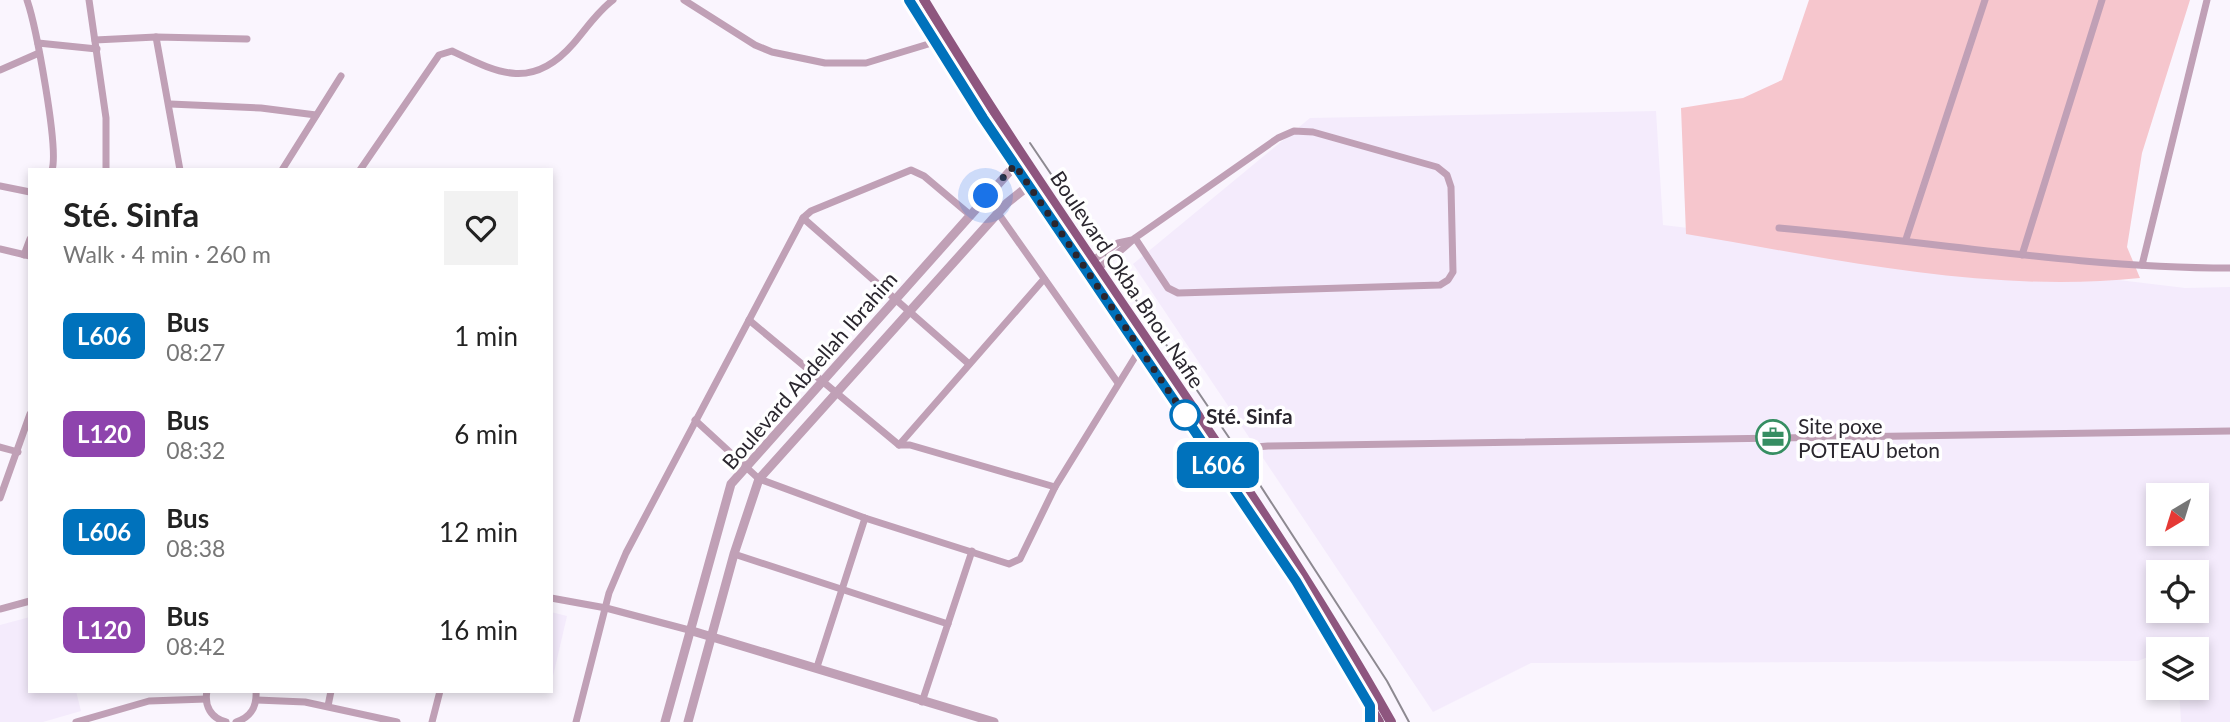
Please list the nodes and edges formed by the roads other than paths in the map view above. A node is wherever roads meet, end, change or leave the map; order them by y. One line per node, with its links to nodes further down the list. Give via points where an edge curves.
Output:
1 (27, 0): 13 (street)
2 (89, 0): 14 (street)
3 (613, 0): 25 (street, via 570,47 532,73 492,71 452,51 439,55)
4 (684, 0): 12 (street, via 755,45 825,63 866,63)
5 (909, 0): 12 (main road, Boulevard Okba Bnou Nafie)
6 (924, 0): 20 (main road, Boulevard Okba Bnou Nafie)
7 (1985, 0): 34 (street)
8 (2102, 0): 36 (street)
9 (2207, 0): 38 (street)
10 (156, 37): 11 (street); 14 (street); 18 (street)
11 (247, 39)
12 (935, 42): 20 (main road, Boulevard Okba Bnou Nafie)
13 (38, 43): 14 (street); 15 (street)
14 (96, 44): 22 (street, via 106,118)
15 (39, 53): 16 (street); 21 (street, via 54,151)
16 (0, 69)
17 (341, 76): 19 (street)
18 (170, 104): 19 (street); 23 (street)
19 (316, 115): 24 (street)
20 (1019, 161): 26 (main road, Boulevard Okba Bnou Nafie); 30 (street, Boulevard Abdellah Ibrahim)
21 (52, 168)
22 (106, 168)
23 (180, 168)
24 (283, 168)
25 (361, 168)
26 (1032, 182): 29 (street, Boulevard Abdellah Ibrahim); 39 (main road, Boulevard Okba Bnou Nafie)
27 (0, 186): 28 (street)
28 (28, 192)
29 (998, 213): 41 (street); 43 (street, Boulevard Abdellah Ibrahim)
30 (969, 215): 31 (street, via 911,170); 42 (street, Boulevard Abdellah Ibrahim)
31 (803, 218): 42 (street); 44 (street)
32 (1779, 228): 34 (street)
33 (1133, 239): 33 (street, via 1168,288 1178,293 1437,286 1453,272 1451,187 1447,175 1437,167 1312,131 1294,131); 39 (street, via 1124,251)
34 (1906, 239): 36 (street)
35 (0, 249): 37 (street)
36 (2022, 255): 38 (street)
37 (27, 256)
38 (2142, 265): 40 (street)
39 (1090, 267): 45 (main road, Boulevard Okba Bnou Nafie); 55 (main road, Boulevard Okba Bnou Nafie)
40 (2230, 268)
41 (1044, 279): 46 (street); 48 (street)
42 (895, 299): 43 (street); 47 (street, Boulevard Abdellah Ibrahim)
43 (910, 313): 46 (street); 49 (street, Boulevard Abdellah Ibrahim)
44 (749, 320): 47 (street); 51 (street)
45 (1140, 349): 48 (street); 56 (main road, Boulevard Okba Bnou Nafie)
46 (969, 364): 53 (street)
47 (822, 381): 49 (street); 58 (street, Boulevard Abdellah Ibrahim)
48 (1118, 383): 60 (street)
49 (838, 393): 53 (street); 59 (street, Boulevard Abdellah Ibrahim)
50 (28, 420): 57 (street)
51 (695, 420): 58 (street); 68 (street, via 626,553)
52 (2230, 431): 55 (street)
53 (899, 445): 60 (street, via 910,444)
54 (0, 447): 57 (street)
55 (1222, 450): 56 (street); 94 (main road, Boulevard Okba Bnou Nafie, via 1316,593)
56 (1208, 451): 81 (main road, Boulevard Okba Bnou Nafie, via 1303,592)
57 (18, 452): 61 (street)
58 (744, 467): 59 (street); 71 (street, Boulevard Abdellah Ibrahim, via 731,484)
59 (759, 480): 62 (street); 64 (street, Boulevard Abdellah Ibrahim)
60 (1055, 487): 63 (street, via 1020,559 1009,564)
61 (0, 498)
62 (865, 518): 63 (street); 65 (street)
63 (972, 551): 70 (street)
64 (734, 554): 65 (street); 72 (street, Boulevard Abdellah Ibrahim)
65 (842, 588): 70 (street); 73 (street)
66 (553, 598): 68 (street)
67 (28, 601): 69 (street)
68 (606, 608): 71 (street); 88 (street)
69 (0, 609)
70 (948, 624): 79 (street)
71 (689, 630): 72 (street); 89 (street, Boulevard Abdellah Ibrahim)
72 (712, 636): 73 (street); 90 (street, Boulevard Abdellah Ibrahim)
73 (817, 667): 79 (street)
74 (256, 693): 78 (street)
75 (331, 693): 80 (street)
76 (439, 693): 87 (street)
77 (206, 695): 83 (street, via 149,701); 84 (street, via 213,715)
78 (257, 700): 80 (street); 85 (street, via 247,717)
79 (922, 702): 82 (street)
80 (328, 706): 86 (street)
81 (1370, 706): 92 (main road); 93 (main road, Boulevard Okba Bnou Nafie)
82 (980, 720): 91 (street)
83 (76, 722)
84 (226, 722)
85 (236, 722)
86 (397, 722)
87 (432, 722)
88 (576, 722)
89 (665, 722)
90 (688, 722)
91 (994, 722)
92 (1370, 722)
93 (1379, 722)
94 (1391, 722)

